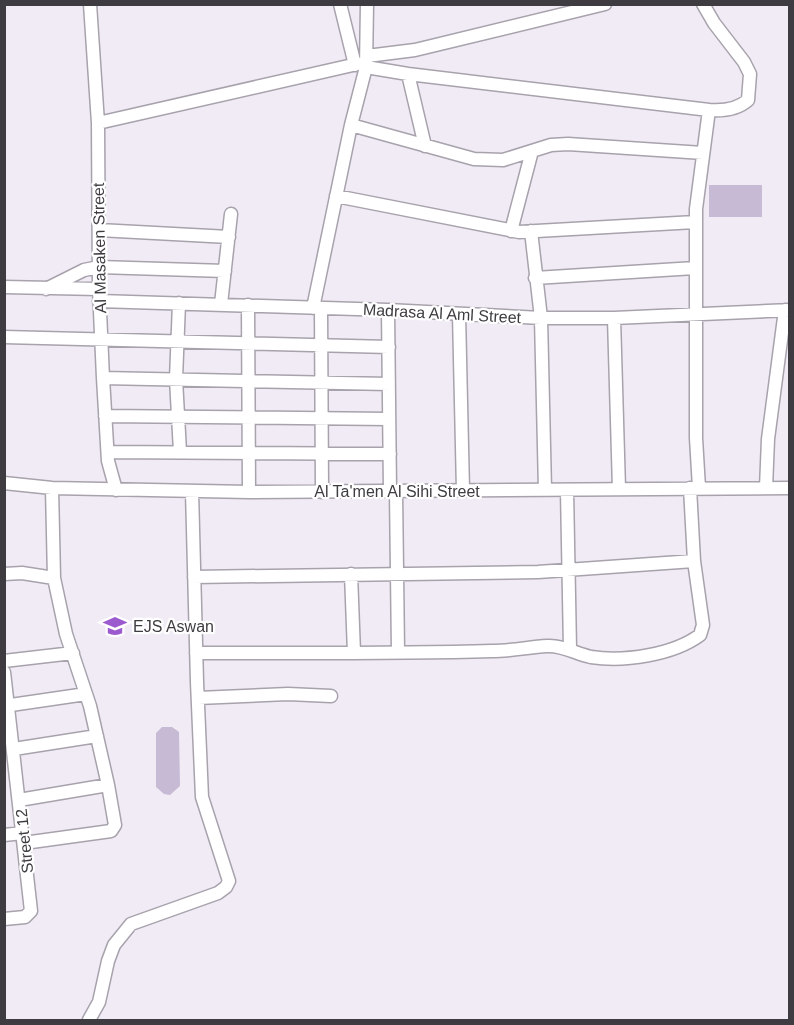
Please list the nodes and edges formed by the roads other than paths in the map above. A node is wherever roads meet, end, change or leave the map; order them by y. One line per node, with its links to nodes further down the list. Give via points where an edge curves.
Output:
1 (90, 4): 9 (street, Al Masaken Street)
2 (340, 4): 6 (street)
3 (367, 4): 6 (street)
4 (605, 4): 6 (street)
5 (702, 4): 8 (street, via 750,74 745,103 722,111)
6 (363, 62): 7 (street); 9 (street); 10 (street)
7 (408, 74): 8 (street); 11 (street)
8 (709, 110): 13 (street)
9 (98, 123): 17 (street, Al Masaken Street)
10 (351, 125): 11 (street); 14 (street)
11 (425, 146): 12 (street, via 474,159 503,160)
12 (532, 151): 13 (street, via 568,144); 18 (street)
13 (703, 153): 16 (street)
14 (336, 196): 18 (street); 31 (street)
15 (231, 214): 20 (street)
16 (695, 222): 19 (street); 22 (street)
17 (99, 230): 20 (street); 21 (street, Al Masaken Street)
18 (511, 231): 19 (street)
19 (531, 231): 24 (street)
20 (229, 237): 23 (street)
21 (99, 267): 23 (street); 26 (street, via 84,270); 27 (street, Al Masaken Street)
22 (695, 268): 24 (street); 35 (street)
23 (225, 271): 29 (street)
24 (536, 278): 36 (street)
25 (4, 287): 26 (street, Madrasa Al Aml Street)
26 (46, 290): 27 (street, Madrasa Al Aml Street)
27 (99, 295): 28 (street, Madrasa Al Aml Street); 39 (street, Al Masaken Street)
28 (179, 303): 29 (street, Madrasa Al Aml Street); 40 (street)
29 (221, 304): 30 (street, Madrasa Al Aml Street)
30 (249, 305): 31 (street, Madrasa Al Aml Street); 41 (street)
31 (317, 308): 32 (street, Madrasa Al Aml Street); 42 (street)
32 (388, 310): 34 (street, Madrasa Al Aml Street); 43 (street)
33 (787, 310): 35 (street, Madrasa Al Aml Street); 62 (street, via 768,438)
34 (459, 314): 36 (street, Madrasa Al Aml Street); 69 (street)
35 (696, 315): 37 (street, Madrasa Al Aml Street); 61 (street)
36 (541, 318): 37 (street, Madrasa Al Aml Street); 66 (street)
37 (614, 318): 64 (street)
38 (4, 337): 39 (street)
39 (101, 339): 40 (street); 44 (street, Al Masaken Street)
40 (177, 341): 41 (street); 45 (street)
41 (249, 343): 42 (street); 46 (street)
42 (321, 345): 43 (street); 47 (street)
43 (389, 346): 48 (street)
44 (103, 378): 45 (street); 49 (street, Al Masaken Street)
45 (176, 379): 46 (street); 50 (street)
46 (249, 381): 47 (street); 51 (street)
47 (321, 382): 48 (street); 52 (street)
48 (389, 384): 53 (street)
49 (105, 416): 50 (street); 54 (street, Al Masaken Street)
50 (178, 417): 51 (street); 55 (street)
51 (249, 417): 52 (street); 56 (street)
52 (321, 418): 53 (street); 57 (street)
53 (390, 419): 58 (street)
54 (108, 452): 55 (street); 65 (street, Al Masaken Street)
55 (180, 452): 56 (street)
56 (249, 453): 57 (street); 70 (street)
57 (322, 454): 58 (street); 71 (street)
58 (390, 454): 72 (street)
59 (4, 483): 60 (street, Al Ta'men Al Sihi Street)
60 (52, 488): 65 (street, Al Ta'men Al Sihi Street); 79 (street)
61 (694, 488): 62 (street, Al Ta'men Al Sihi Street); 64 (street, Al Ta'men Al Sihi Street); 73 (street)
62 (766, 488): 63 (street, Al Ta'men Al Sihi Street)
63 (789, 488)
64 (620, 489): 67 (street, Al Ta'men Al Sihi Street)
65 (116, 490): 68 (street, Al Ta'men Al Sihi Street)
66 (545, 490): 67 (street, Al Ta'men Al Sihi Street); 69 (street, Al Ta'men Al Sihi Street)
67 (567, 490): 74 (street)
68 (192, 491): 70 (street, Al Ta'men Al Sihi Street); 78 (street)
69 (463, 491): 72 (street, Al Ta'men Al Sihi Street)
70 (249, 492): 71 (street, Al Ta'men Al Sihi Street)
71 (322, 492): 72 (street, Al Ta'men Al Sihi Street)
72 (393, 492): 75 (street)
73 (694, 561): 74 (street); 80 (street, via 703,625 700,635 687,645 622,657 590,657)
74 (570, 571): 75 (street); 80 (street)
75 (398, 573): 77 (street); 81 (street)
76 (4, 574): 79 (street)
77 (351, 574): 78 (street); 84 (street)
78 (194, 577): 83 (street)
79 (54, 578): 82 (street)
80 (570, 649): 81 (street, via 549,646)
81 (398, 652): 84 (street)
82 (73, 653): 85 (street); 87 (street)
83 (196, 653): 84 (street); 89 (street)
84 (354, 653)
85 (4, 661)
86 (4, 672): 90 (street, Street 12)
87 (86, 694): 90 (street); 91 (street)
88 (332, 696): 89 (street)
89 (198, 698): 100 (street, via 204,805 229,881 218,893 131,924 114,945 99,1002)
90 (6, 706): 92 (street, Street 12)
91 (97, 736): 92 (street); 93 (street)
92 (10, 741): 94 (street, Street 12)
93 (108, 785): 96 (street); 98 (street, via 115,825 111,831)
94 (18, 786): 95 (street); 96 (street, Street 12)
95 (4, 787)
96 (19, 800): 98 (street, Street 12)
97 (4, 835): 98 (street)
98 (23, 838): 99 (street, Street 12, via 31,911 25,917)
99 (4, 919)
100 (89, 1020)

